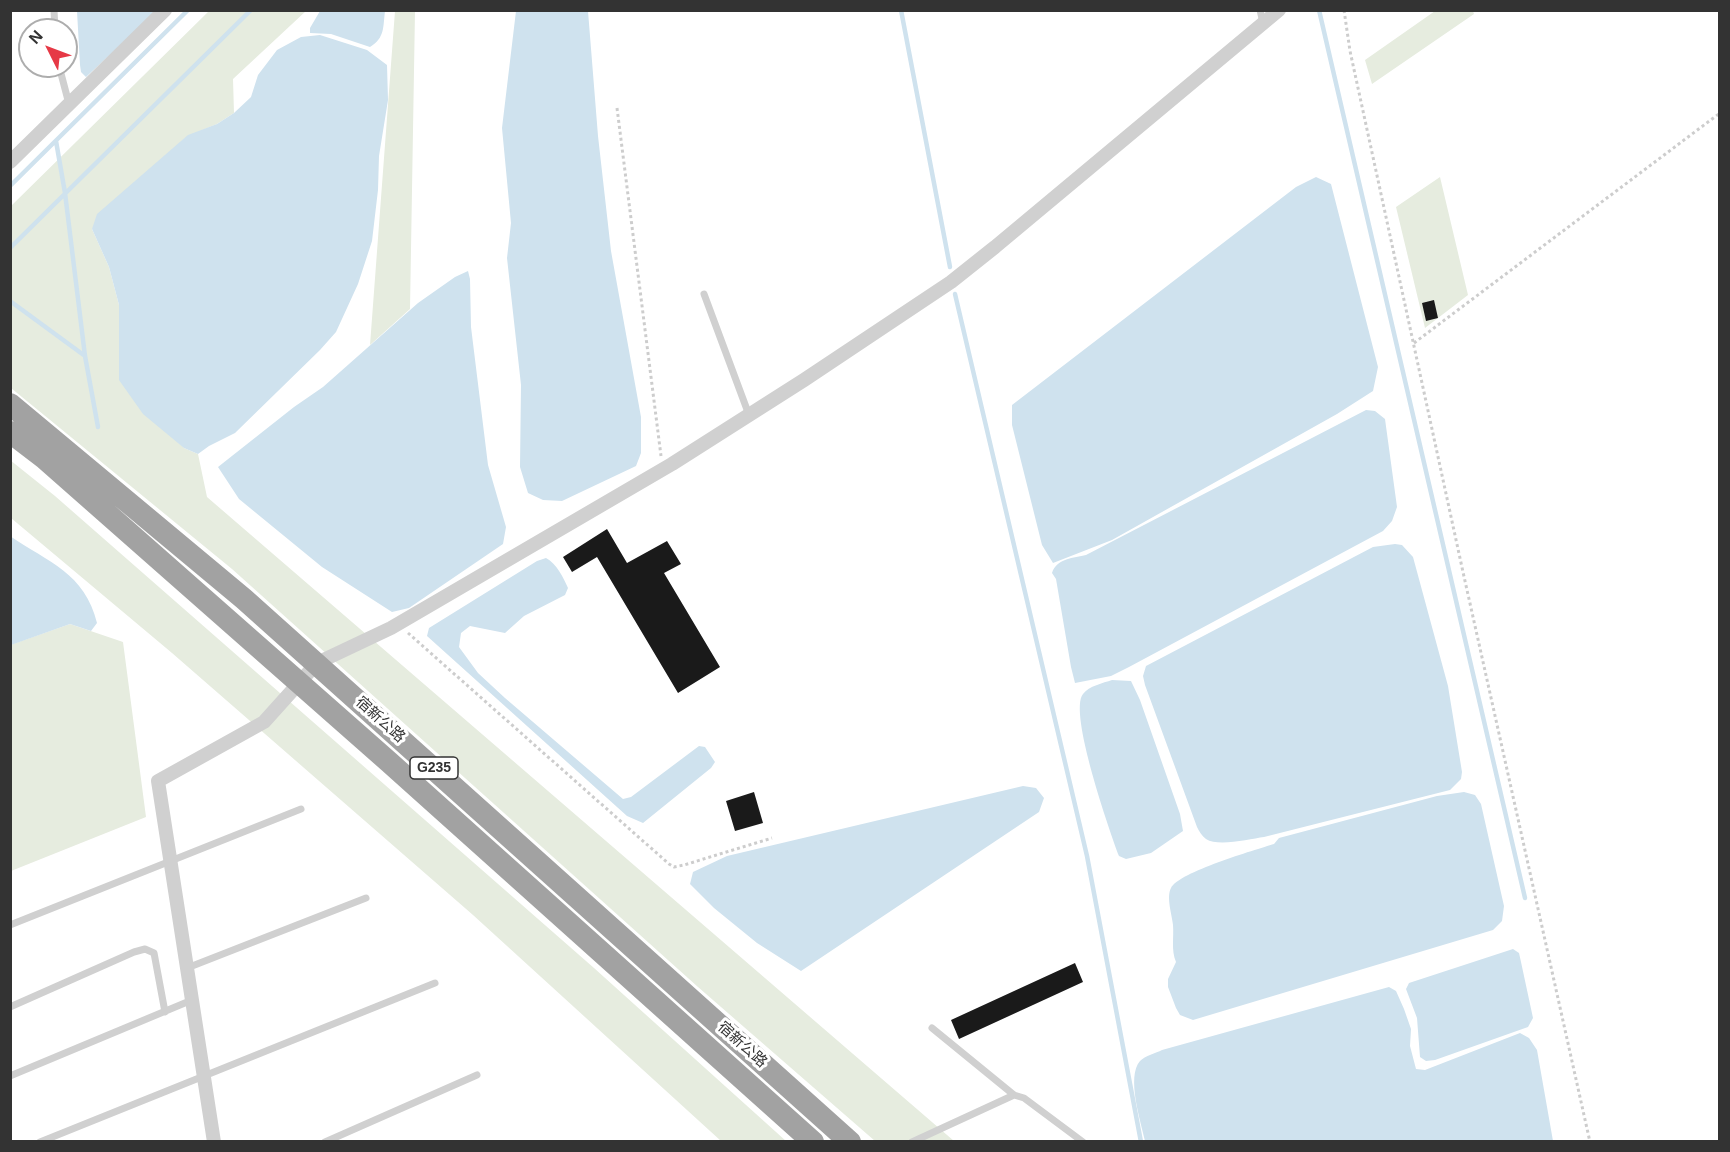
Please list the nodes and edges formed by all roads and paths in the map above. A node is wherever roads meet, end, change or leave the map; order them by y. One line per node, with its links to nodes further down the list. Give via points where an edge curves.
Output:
1 (165, 10): 6 (street)
2 (1279, 10): 4 (street)
3 (1344, 10): 11 (path)
4 (1261, 17): 13 (street, via 951,282)
5 (62, 78): 6 (lane)
6 (69, 104): 9 (street)
7 (617, 108): 15 (path)
8 (1719, 113): 11 (path)
9 (10, 162)
10 (704, 294): 13 (lane)
11 (1413, 343): 41 (path)
12 (10, 404): 17 (highway, 宿新公路 / G235)
13 (750, 415): 15 (street)
14 (10, 432): 18 (highway, 宿新公路)
15 (662, 470): 16 (street)
16 (397, 624): 17 (street); 20 (path, via 674,867)
17 (316, 663): 18 (street); 38 (highway, 宿新公路 / G235)
18 (299, 683): 21 (street, via 264,722 159,781); 37 (highway, 宿新公路)
19 (301, 809): 21 (lane)
20 (772, 838)
21 (171, 861): 23 (lane); 24 (street)
22 (366, 898): 24 (lane)
23 (10, 925)
24 (187, 968): 26 (street)
25 (435, 982): 32 (lane)
26 (192, 1000): 28 (lane); 32 (street)
27 (10, 1007): 28 (lane, via 145,949 154,953)
28 (165, 1011): 31 (lane)
29 (932, 1028): 33 (lane)
30 (477, 1075): 36 (lane)
31 (10, 1076)
32 (204, 1076): 34 (lane); 35 (street)
33 (1014, 1095): 39 (lane); 40 (lane, via 1024,1098)
34 (40, 1142)
35 (214, 1142)
36 (325, 1142)
37 (813, 1142)
38 (850, 1142)
39 (912, 1142)
40 (1083, 1142)
41 (1590, 1142)

